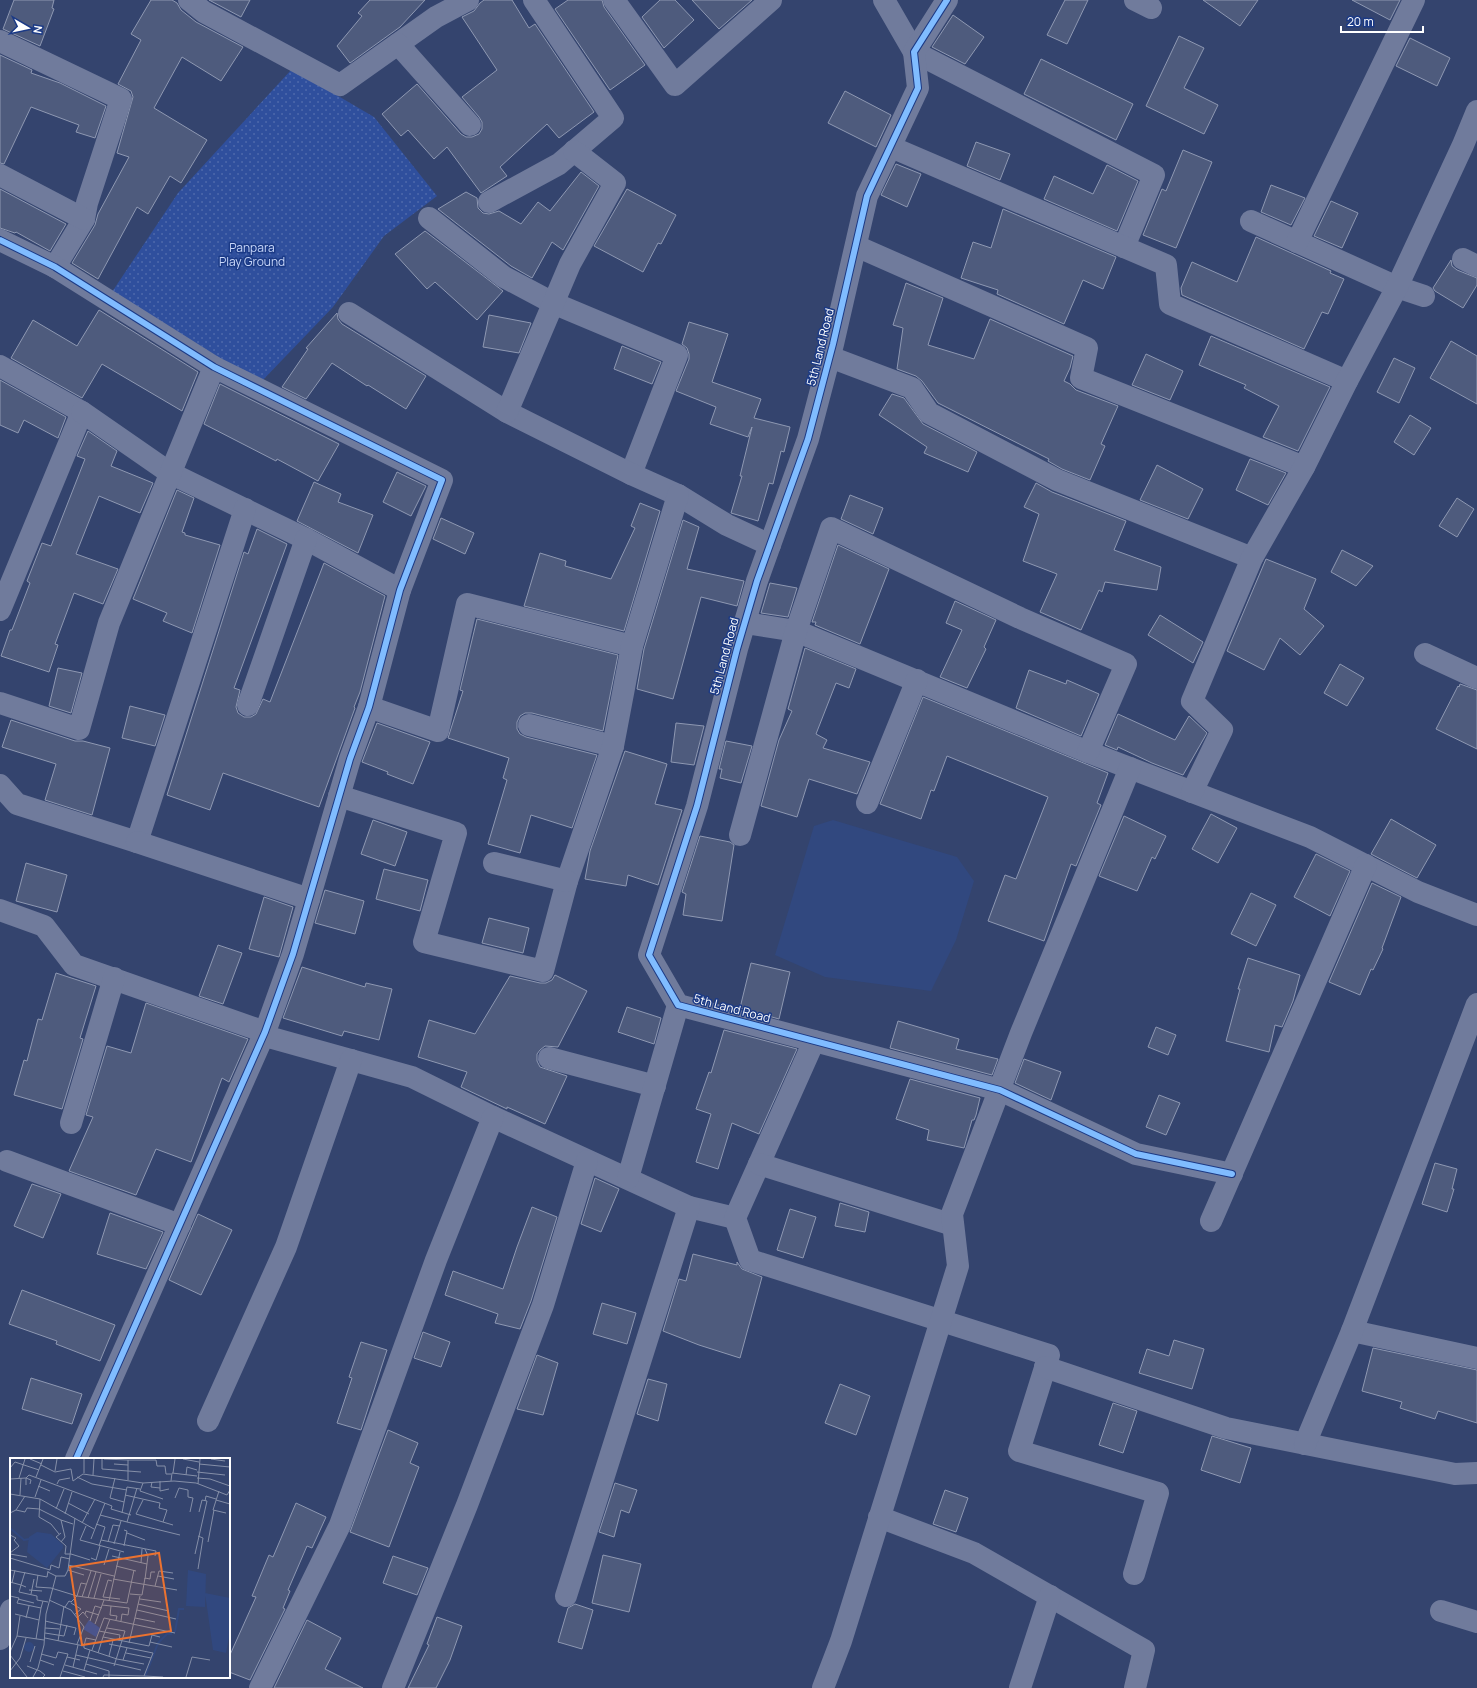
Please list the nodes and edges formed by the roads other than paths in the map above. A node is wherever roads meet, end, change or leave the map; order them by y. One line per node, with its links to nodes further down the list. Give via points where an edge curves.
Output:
1 (188, 0): 10 (street, via 204,12 340,85)
2 (468, 0): 10 (street, via 436,17)
3 (534, 0): 15 (street, via 613,118)
4 (614, 0): 5 (street, via 675,85)
5 (772, 0)
6 (884, 0): 11 (street)
7 (947, 0): 11 (street)
8 (1414, 0): 22 (street)
9 (0, 41): 19 (street, via 121,99)
10 (398, 44): 13 (street)
11 (914, 52): 14 (street, 5th Land Road, via 918,88); 24 (street, via 1154,175)
12 (1477, 111): 26 (street)
13 (470, 125)
14 (891, 147): 23 (street, 5th Land Road, via 867,196); 24 (street)
15 (574, 151): 17 (street, via 559,164); 28 (street, via 615,184 570,264)
16 (0, 174): 19 (street)
17 (489, 202)
18 (429, 218): 28 (street, via 504,277)
19 (84, 219): 25 (street)
20 (1251, 221): 22 (street)
21 (0, 240): 25 (street)
22 (1297, 242): 26 (street)
23 (856, 246): 30 (street, 5th Land Road); 36 (street, via 1087,348 1081,378)
24 (1124, 247): 33 (street, via 1166,265 1170,304)
25 (55, 267): 32 (street)
26 (1398, 287): 27 (street); 33 (street)
27 (1424, 296)
28 (553, 303): 35 (street); 38 (street, via 677,355)
29 (349, 312): 35 (street)
30 (830, 357): 42 (street, 5th Land Road, via 808,439); 43 (street, via 912,388 929,412 1057,480)
31 (0, 366): 34 (street)
32 (214, 367): 37 (street); 44 (street, via 442,480)
33 (1346, 381): 36 (street)
34 (82, 412): 37 (street); 45 (street)
35 (507, 412): 38 (street)
36 (1304, 467): 43 (street)
37 (170, 473): 40 (street); 52 (street, via 109,624 79,729)
38 (631, 474): 39 (street)
39 (678, 495): 42 (street, via 727,525); 48 (street)
40 (245, 509): 41 (street); 64 (street)
41 (306, 539): 44 (street); 53 (street)
42 (770, 544): 46 (street, 5th Land Road)
43 (1252, 558): 60 (street, via 1192,701 1222,730)
44 (400, 590): 54 (street)
45 (2, 602)
46 (744, 623): 47 (street); 73 (street, 5th Land Road, via 697,806 649,955)
47 (796, 631): 51 (street); 57 (street, via 831,528 1020,618 1126,664); 63 (street)
48 (632, 646): 54 (street, via 467,604 438,731); 56 (street)
49 (1425, 654): 50 (street)
50 (1477, 678)
51 (917, 680): 57 (street); 62 (street)
52 (0, 703)
53 (248, 705)
54 (369, 707): 61 (street)
55 (530, 725): 56 (street)
56 (613, 746): 67 (street)
57 (1088, 752): 58 (street)
58 (1130, 768): 60 (street); 79 (street)
59 (0, 785): 64 (street, via 17,804)
60 (1192, 792): 66 (street, via 1310,837)
61 (339, 796): 67 (street, via 456,833 424,942 543,971); 68 (street)
62 (867, 803)
63 (740, 835)
64 (137, 842): 68 (street)
65 (494, 863): 67 (street)
66 (1366, 865): 70 (street, via 1418,892); 85 (street)
67 (567, 881)
68 (309, 899): 74 (street, via 293,954)
69 (0, 910): 71 (street, via 44,926 74,965)
70 (1477, 915)
71 (114, 978): 74 (street); 81 (street)
72 (1477, 1004): 93 (street)
73 (678, 1005): 75 (street, 5th Land Road); 78 (street)
74 (265, 1032): 77 (street, via 272,1038); 90 (street)
75 (814, 1041): 79 (street, 5th Land Road); 84 (street)
76 (549, 1058): 78 (street)
77 (351, 1060): 80 (street, via 412,1077); 96 (street, via 286,1248)
78 (655, 1086): 86 (street)
79 (1000, 1090): 85 (street, 5th Land Road, via 1136,1154); 91 (street, via 952,1214)
80 (493, 1117): 83 (street); 108 (street, via 436,1260 340,1525)
81 (71, 1123)
82 (7, 1161): 90 (street)
83 (587, 1161): 86 (street); 109 (street, via 543,1304 467,1505)
84 (759, 1164): 88 (street); 91 (street)
85 (1232, 1174): 89 (street)
86 (628, 1178): 87 (street)
87 (690, 1207): 88 (street); 102 (street)
88 (735, 1218): 92 (street, via 750,1260)
89 (1211, 1221)
90 (180, 1225): 98 (street)
91 (954, 1225): 92 (street, via 958,1266)
92 (941, 1320): 95 (street, via 1049,1355); 100 (street)
93 (1352, 1331): 94 (street); 97 (street)
94 (1477, 1358)
95 (1045, 1367): 97 (street, via 1226,1428); 101 (street, via 1019,1451 1158,1493)
96 (208, 1421)
97 (1305, 1444): 99 (street, via 1455,1474)
98 (76, 1458)
99 (1477, 1473)
100 (879, 1517): 103 (street, via 974,1553); 110 (street, via 841,1641)
101 (1134, 1574)
102 (566, 1596)
103 (1050, 1596): 111 (street); 112 (street, via 1144,1650)
104 (1441, 1611): 106 (street)
105 (10, 1613): 107 (street)
106 (1477, 1622)
107 (0, 1639)
108 (260, 1688)
109 (393, 1688)
110 (823, 1688)
111 (1020, 1688)
112 (1135, 1688)

